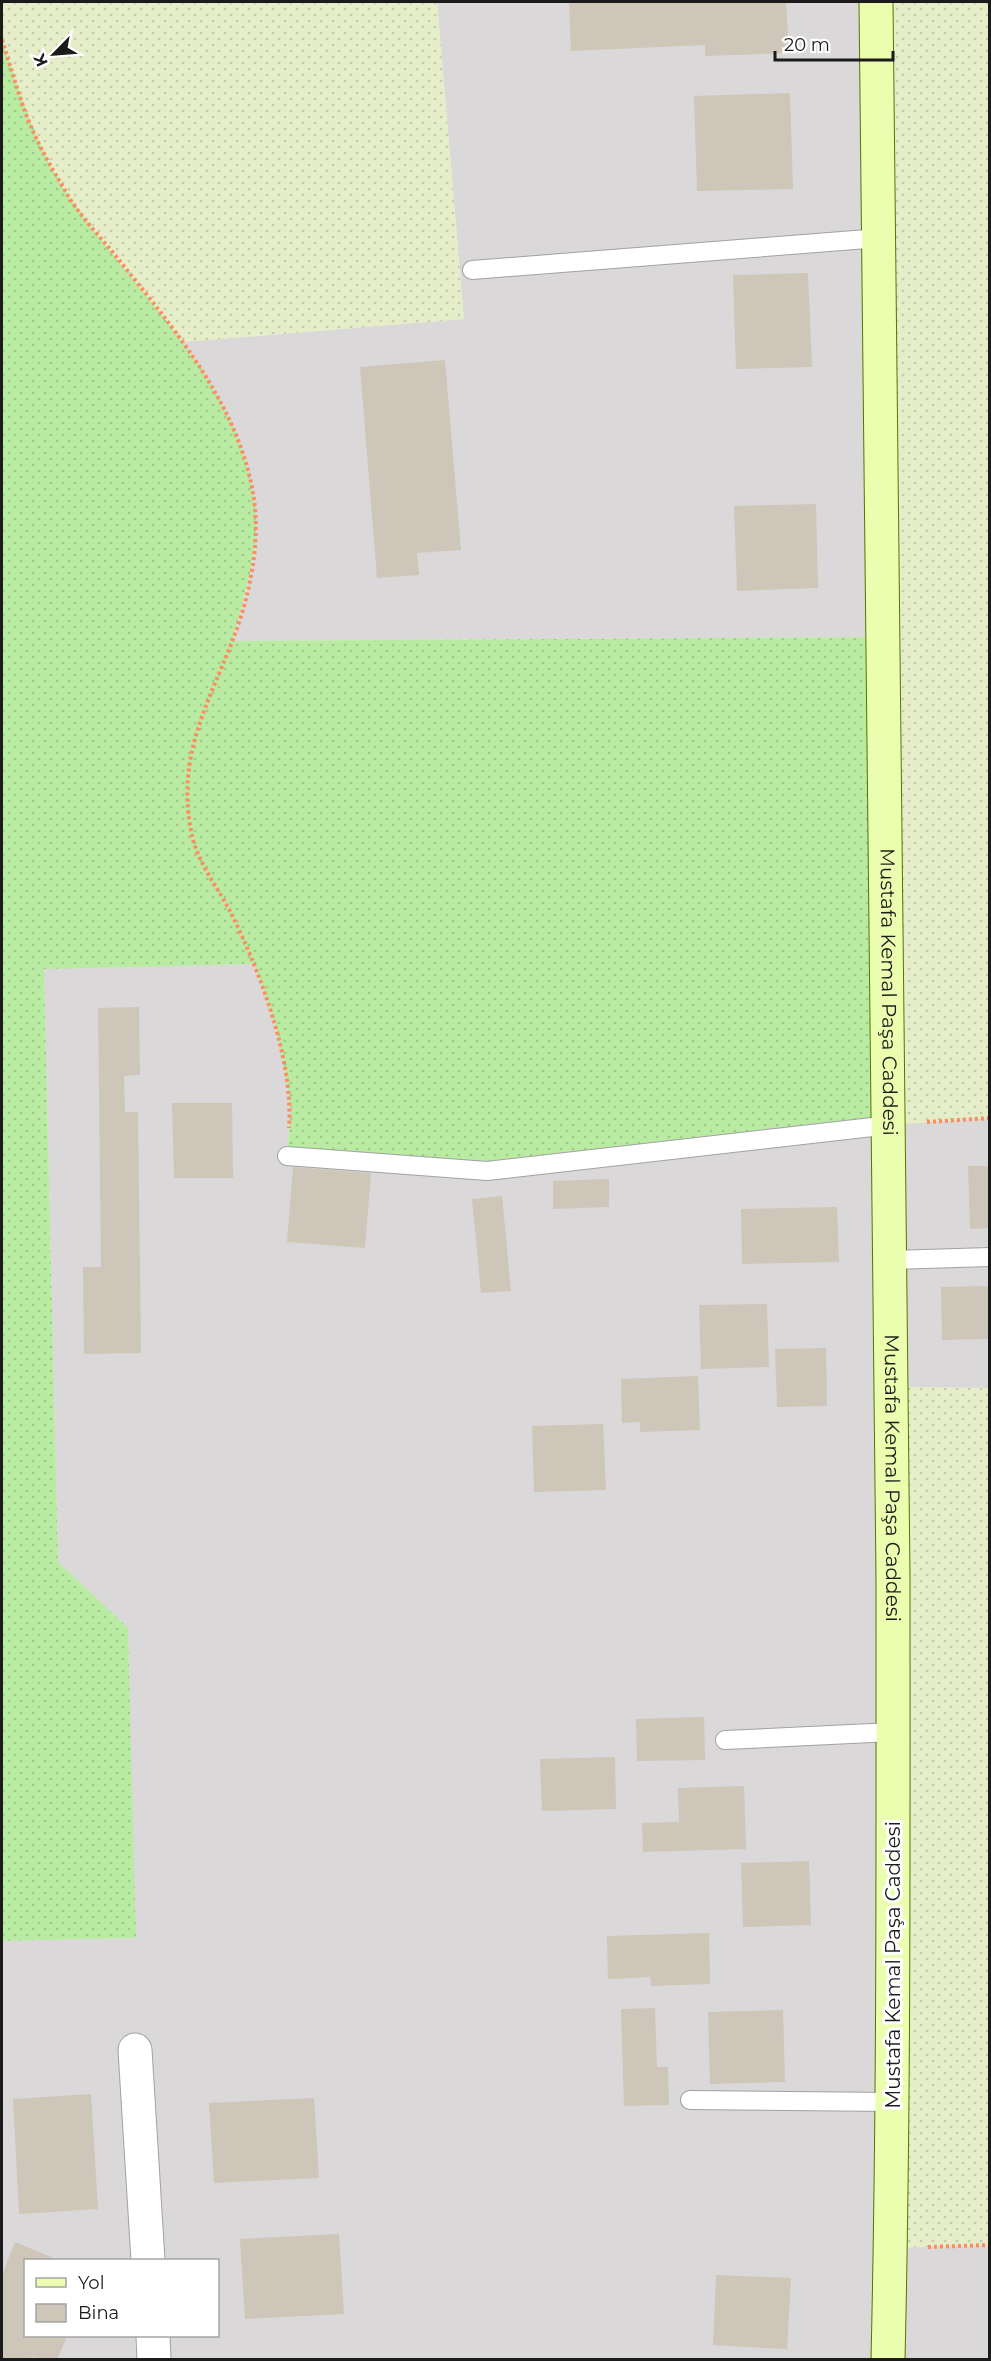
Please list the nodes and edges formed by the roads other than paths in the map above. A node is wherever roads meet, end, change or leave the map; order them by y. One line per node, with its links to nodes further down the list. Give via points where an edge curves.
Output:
1 (876, 2): 2 (street, Mustafa Kemal Paşa Caddesi)
2 (880, 238): 3 (lane); 4 (street, Mustafa Kemal Paşa Caddesi)
3 (472, 270)
4 (890, 1125): 5 (lane, via 487,1172); 7 (street, Mustafa Kemal Paşa Caddesi)
5 (287, 1156)
6 (990, 1257): 7 (lane)
7 (891, 1260): 8 (street, Mustafa Kemal Paşa Caddesi)
8 (893, 1732): 9 (lane); 12 (street, Mustafa Kemal Paşa Caddesi)
9 (725, 1740)
10 (135, 2050): 13 (street)
11 (690, 2100): 12 (lane)
12 (893, 2102): 16 (street, Mustafa Kemal Paşa Caddesi)
13 (148, 2259)
14 (153, 2337): 15 (street)
15 (154, 2360)
16 (888, 2360)

